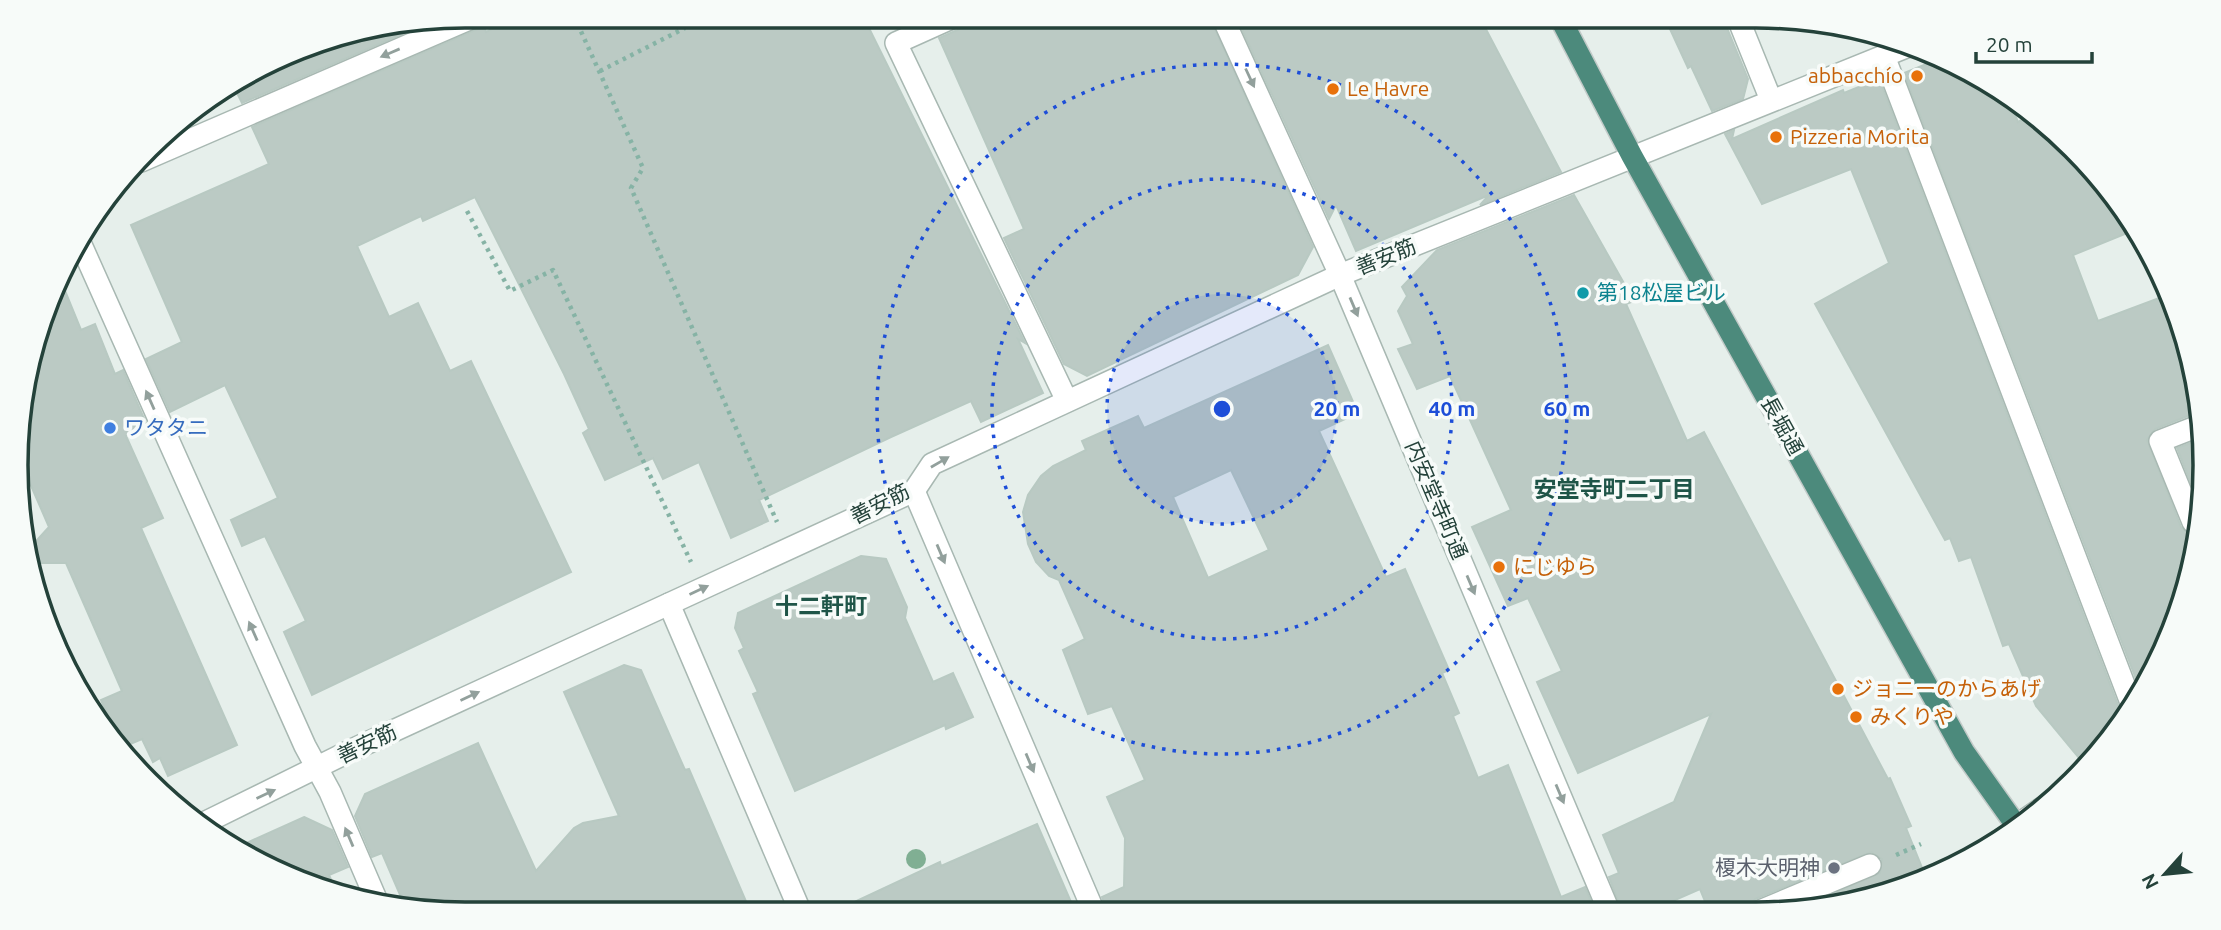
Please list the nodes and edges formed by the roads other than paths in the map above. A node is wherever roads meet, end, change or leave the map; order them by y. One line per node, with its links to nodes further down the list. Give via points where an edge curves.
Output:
1 (929, 28): 13 (street, via 896,43)
2 (1227, 28): 12 (street, 内安堂寺町通, one-way to 12)
3 (1565, 28): 10 (highway, 長堀通)
4 (1742, 28): 8 (street)
5 (446, 29): 9 (street, one-way to 9)
6 (1897, 51): 7 (street, 善安筋)
7 (1884, 56): 8 (street, 善安筋); 18 (street)
8 (1771, 100): 10 (street, 善安筋)
9 (159, 153)
10 (1632, 156): 12 (street, 善安筋); 20 (highway, 長堀通, via 1964,752)
11 (84, 251): 19 (street, one-way to 11)
12 (1340, 275): 13 (street, 善安筋); 27 (street, 内安堂寺町通, one-way to 27)
13 (1067, 401): 15 (street, 善安筋, one-way to 13, via 932,464)
14 (2191, 429): 16 (street, via 2160,441)
15 (914, 491): 17 (street, 善安筋, one-way to 15); 26 (street, one-way to 26)
16 (2190, 514)
17 (668, 604): 19 (street, 善安筋, one-way to 17); 25 (street)
18 (2128, 694)
19 (317, 768): 21 (street, 善安筋, one-way to 19); 23 (street, one-way to 19)
20 (2012, 819)
21 (210, 820)
22 (1870, 865): 24 (street)
23 (372, 892)
24 (1784, 901)
25 (796, 902)
26 (1090, 902)
27 (1605, 902)

